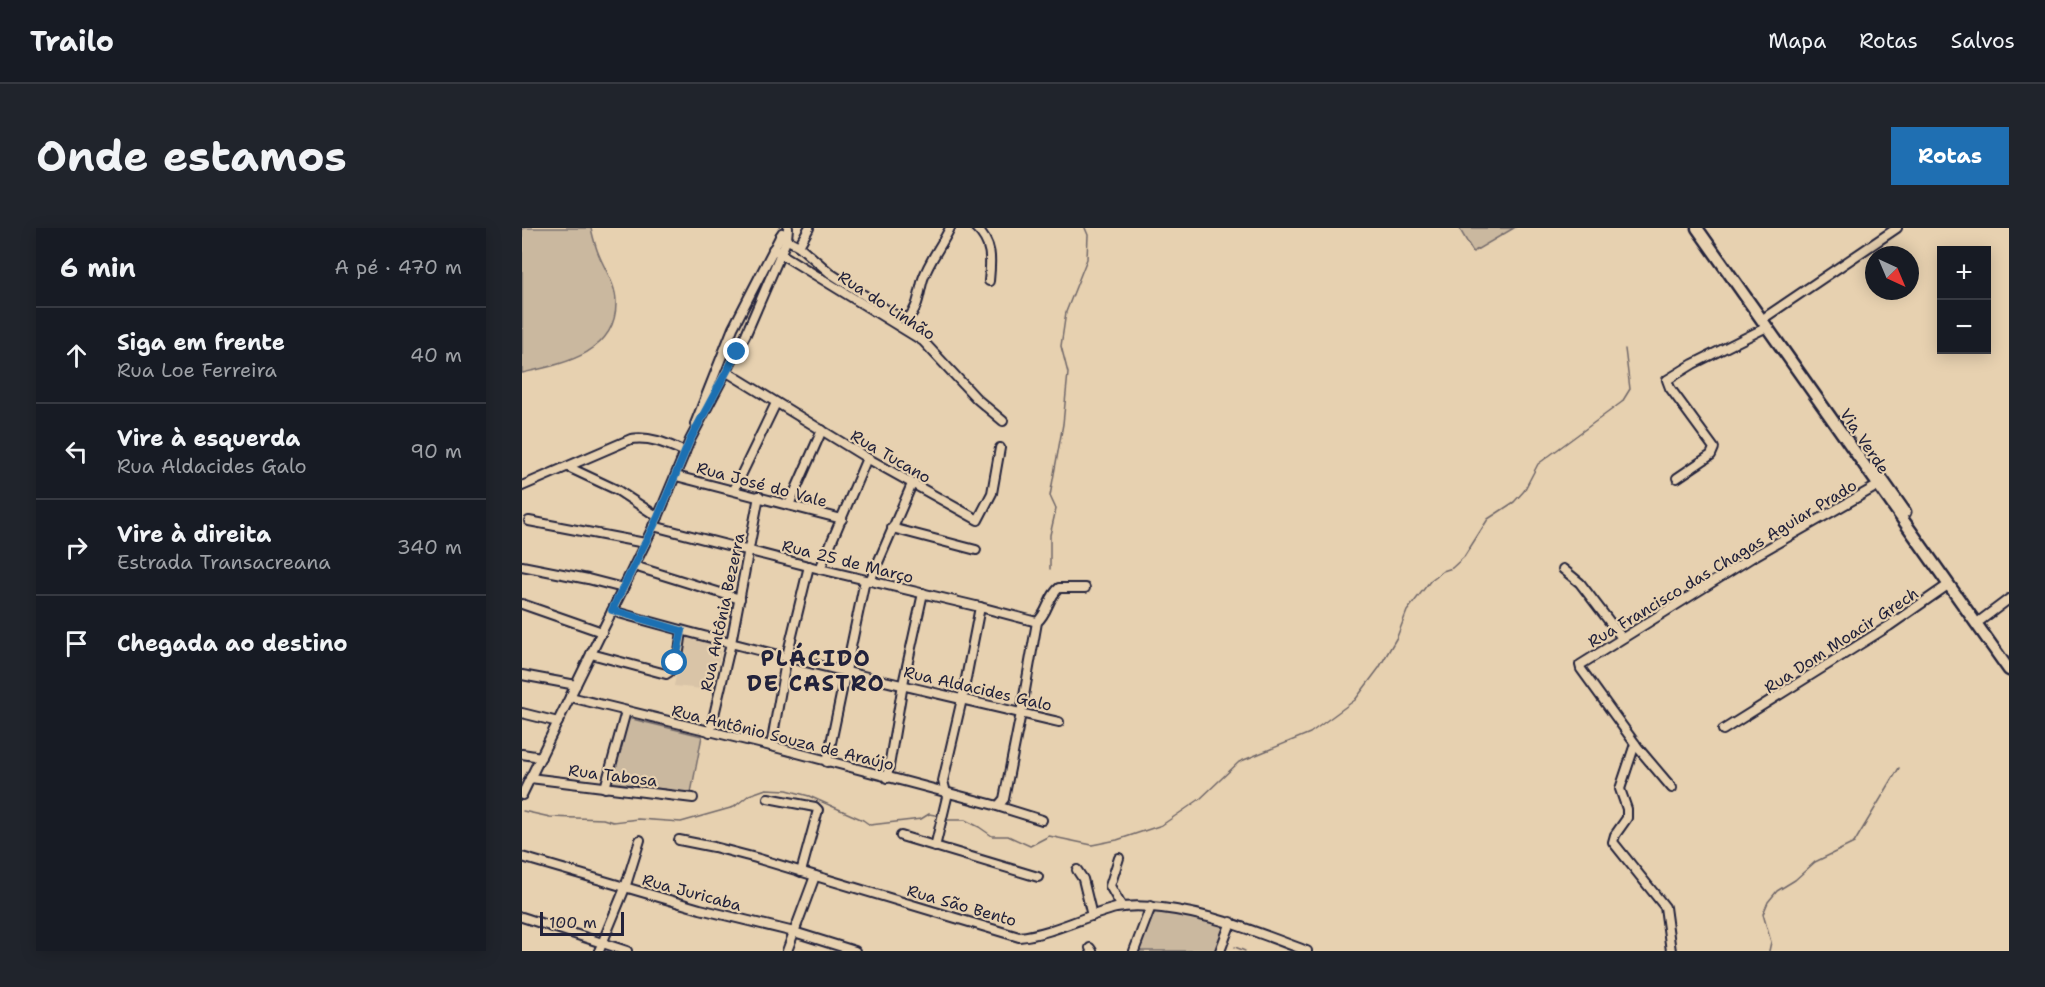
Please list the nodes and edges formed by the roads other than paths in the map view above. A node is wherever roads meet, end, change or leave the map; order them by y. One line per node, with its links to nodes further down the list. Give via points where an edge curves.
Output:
1 (787, 228): 8 (street)
2 (809, 228): 9 (street)
3 (950, 228): 9 (street, via 927,270 913,314 908,318 893,314 831,273)
4 (976, 228): 11 (street, via 989,246)
5 (1697, 228): 12 (main road, Via Verde)
6 (1706, 228): 12 (main road, Via Verde)
7 (1897, 228): 12 (street)
8 (783, 237): 9 (street); 10 (street)
9 (799, 246)
10 (776, 251): 13 (street); 14 (street); 19 (street, Rua do Linhão, via 923,341)
11 (988, 281)
12 (1767, 322): 27 (street, via 1667,380 1714,451); 30 (main road, Via Verde); 57 (main road, Via Verde)
13 (733, 328): 14 (street); 15 (street)
14 (746, 334): 16 (street)
15 (729, 338): 16 (street); 21 (street)
16 (741, 343): 17 (street)
17 (727, 372): 18 (street, Rua Tucano); 21 (street)
18 (776, 403): 20 (street, Rua Tucano); 31 (street)
19 (1003, 421)
20 (822, 430): 24 (street, Rua Tucano); 33 (street)
21 (690, 440): 23 (street)
22 (1000, 448): 28 (street, Rua Tucano, via 992,493 978,520)
23 (685, 452): 25 (street, via 643,437); 26 (street)
24 (867, 459): 28 (street, Rua Tucano); 35 (street)
25 (568, 467): 29 (street); 34 (street, via 617,490)
26 (676, 476): 31 (street, Rua José do Vale); 34 (street)
27 (1677, 478)
28 (912, 483): 38 (street)
29 (522, 486)
30 (1877, 486): 48 (main road, Via Verde); 61 (street, Rua Francisco das Chagas Aguiar Prado)
31 (734, 490): 32 (street, Rua José do Vale)
32 (759, 496): 33 (street, Rua José do Vale); 40 (street, Rua Antônia Bezerra)
33 (789, 505): 35 (street, Rua José do Vale)
34 (658, 517): 37 (street)
35 (842, 519): 45 (street)
36 (529, 521): 39 (street)
37 (654, 526): 39 (street); 40 (street, Rua 25 de Março)
38 (892, 528): 41 (street); 47 (street)
39 (645, 543): 43 (street)
40 (749, 550): 44 (street, Rua 25 de Março); 52 (street, Rua Antônia Bezerra)
41 (976, 550)
42 (522, 566): 49 (street)
43 (634, 566): 49 (street); 52 (street)
44 (809, 566): 45 (street, Rua 25 de Março); 64 (street)
45 (820, 569): 47 (street, Rua 25 de Março)
46 (1563, 569): 61 (street, via 1580,583)
47 (868, 580): 51 (street, Rua 25 de Março); 67 (street)
48 (1948, 585): 66 (main road, Via Verde); 78 (street, Rua Dom Moacir Grech)
49 (623, 588): 56 (street)
50 (1085, 588): 58 (street, via 1059,588)
51 (923, 593): 55 (street, Rua 25 de Março); 69 (street)
52 (740, 599): 62 (street, Rua Antônia Bezerra)
53 (2009, 599): 57 (street)
54 (522, 604): 60 (street)
55 (980, 607): 58 (street, Rua 25 de Março); 72 (street)
56 (612, 610): 59 (street, Rua Aldacides Galo); 60 (street)
57 (1981, 620): 65 (main road, Via Verde)
58 (1037, 622): 75 (street)
59 (682, 631): 62 (street, Rua Aldacides Galo); 63 (street, via 670,673 657,673)
60 (602, 632): 63 (street)
61 (1622, 638): 80 (street, Rua Francisco das Chagas Aguiar Prado, via 1580,665)
62 (731, 643): 64 (street, Rua Aldacides Galo); 79 (street, Rua Antônia Bezerra)
63 (591, 654): 70 (street)
64 (787, 656): 67 (street, Rua Aldacides Galo); 81 (street)
65 (2009, 659)
66 (2009, 670)
67 (846, 672): 69 (street, Rua Aldacides Galo); 84 (street)
68 (522, 675): 70 (street)
69 (903, 684): 72 (street, Rua Aldacides Galo); 86 (street)
70 (576, 685): 71 (street)
71 (570, 697): 73 (street, Rua Antônio Souza de Araújo); 76 (street)
72 (962, 699): 75 (street, Rua Aldacides Galo); 89 (street, via 943,781)
73 (626, 711): 79 (street, Rua Antônio Souza de Araújo); 87 (street)
74 (522, 713): 76 (street)
75 (1021, 713): 77 (street, Rua Aldacides Galo); 93 (street, via 1003,801 1000,806)
76 (558, 722): 83 (street)
77 (1059, 722)
78 (1723, 730)
79 (710, 732): 81 (street, Rua Antônio Souza de Araújo)
80 (1635, 744): 88 (street); 119 (street, via 1620,789 1627,818 1613,842 1665,907)
81 (771, 746): 84 (street, Rua Antônio Souza de Araújo)
82 (522, 754): 83 (street)
83 (541, 757): 85 (street)
84 (826, 762): 86 (street, Rua Antônio Souza de Araújo)
85 (530, 778): 87 (street, Rua Tabosa); 90 (street)
86 (887, 778): 89 (street, Rua Antônio Souza de Araújo)
87 (605, 788): 91 (street, Rua Tabosa)
88 (1672, 788)
89 (945, 791): 93 (street, Rua Antônio Souza de Araújo); 98 (street, via 947,797)
90 (522, 795)
91 (693, 798)
92 (768, 798): 102 (street, via 818,810)
93 (993, 805): 94 (street, Rua Antônio Souza de Araújo)
94 (1042, 820)
95 (901, 836): 98 (street)
96 (640, 840): 105 (street)
97 (679, 840): 102 (street, Rua São Bento)
98 (935, 847): 104 (street)
99 (522, 857): 105 (street, Rua Juricaba)
100 (1119, 858): 107 (street, via 1110,886)
101 (1077, 870): 108 (street)
102 (801, 872): 103 (street, Rua São Bento)
103 (815, 876): 108 (street, Rua São Bento, via 1019,937); 111 (street)
104 (1038, 877)
105 (625, 888): 111 (street, Rua Juricaba); 112 (street)
106 (1151, 906): 107 (street, Rua São Bento); 110 (street, Rua São Bento); 116 (street)
107 (1122, 907): 108 (street, Rua São Bento)
108 (1092, 916)
109 (522, 917): 112 (street)
110 (1231, 922): 117 (street); 118 (street, Rua São Bento)
111 (794, 932): 114 (street); 115 (street, Rua Juricaba)
112 (601, 947): 113 (street)
113 (627, 951)
114 (787, 951)
115 (855, 951)
116 (1134, 951)
117 (1220, 951)
118 (1307, 951)
119 (1671, 951)

